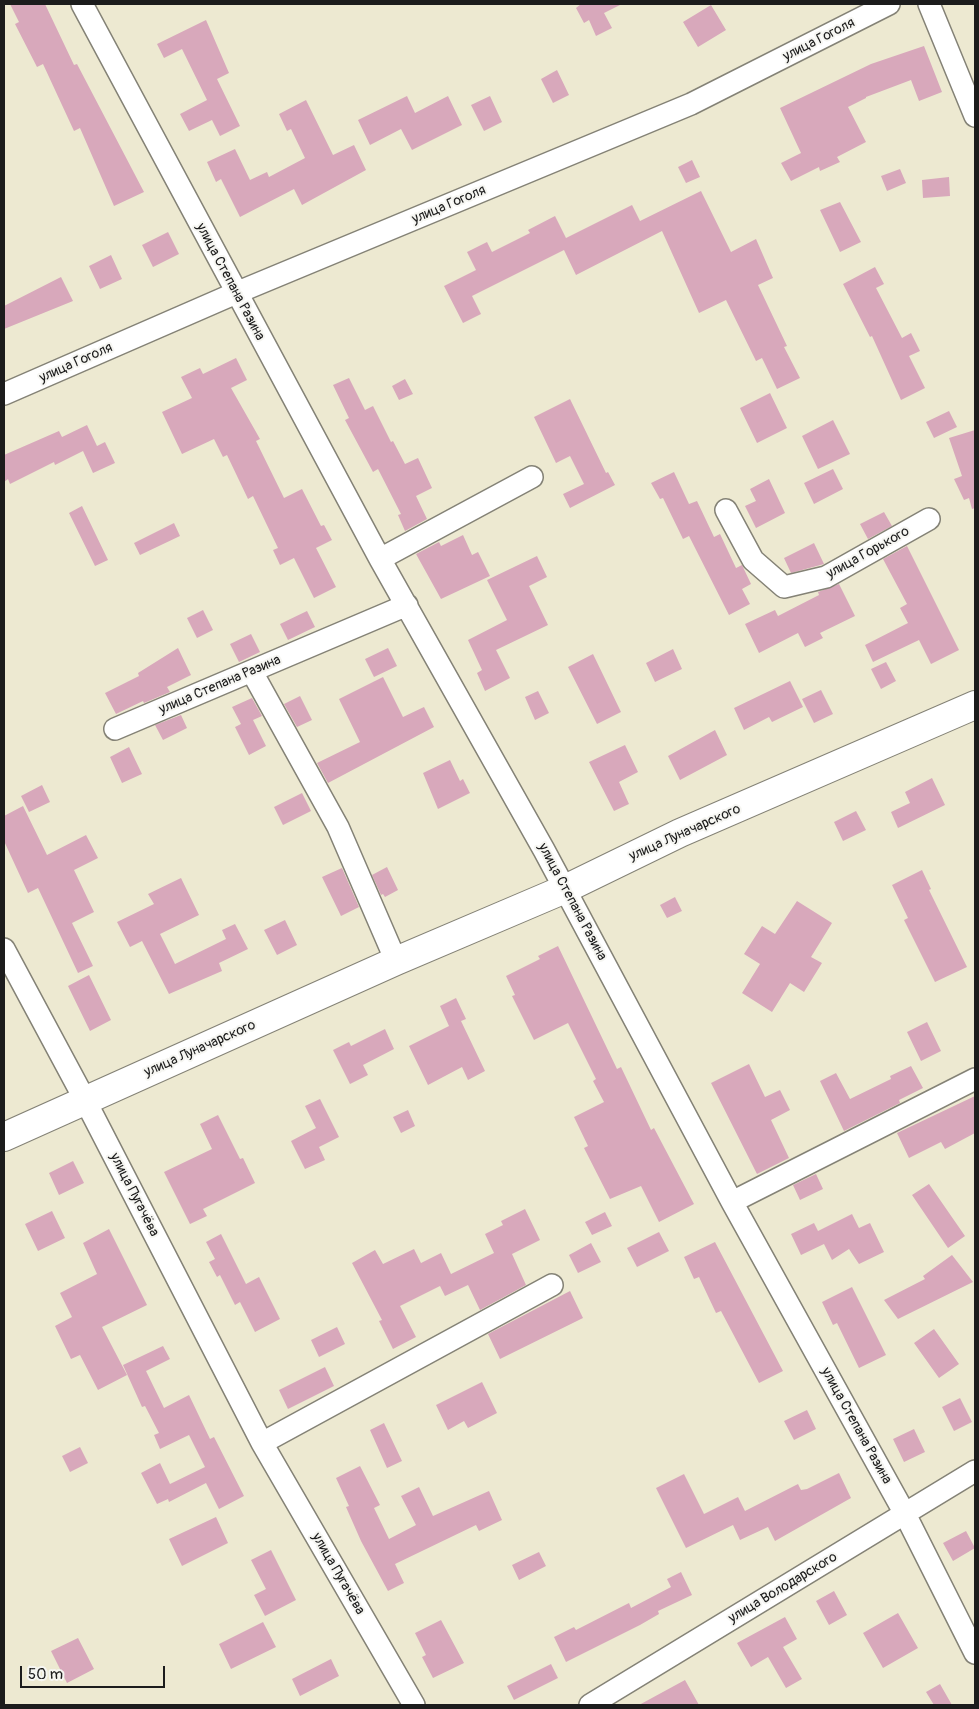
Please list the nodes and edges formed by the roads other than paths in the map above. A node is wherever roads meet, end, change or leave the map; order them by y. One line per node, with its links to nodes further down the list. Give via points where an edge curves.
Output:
1 (82, 4): 5 (street, улица Степана Разина)
2 (889, 4): 5 (street, улица Гоголя, via 692,104)
3 (929, 4): 4 (street)
4 (975, 116)
5 (236, 293): 6 (street, улица Гоголя); 10 (street, улица Степана Разина)
6 (4, 394)
7 (532, 477): 10 (street)
8 (726, 510): 9 (street, улица Горького, via 753,560 784,586 826,577)
9 (929, 519)
10 (380, 559): 11 (street, улица Степана Разина)
11 (407, 605): 12 (street, улица Степана Разина); 15 (street, улица Степана Разина)
12 (252, 672): 14 (street, улица Степана Разина); 17 (street, via 338,827)
13 (975, 705): 15 (main road, улица Луначарского, via 680,833)
14 (115, 730)
15 (564, 888): 17 (main road, улица Луначарского); 21 (street, улица Степана Разина)
16 (4, 949): 19 (street, улица Пугачёва)
17 (396, 961): 19 (main road, улица Луначарского)
18 (975, 1078): 21 (street)
19 (85, 1100): 20 (main road, улица Луначарского); 23 (street, улица Пугачёва)
20 (4, 1137)
21 (732, 1202): 25 (street, улица Степана Разина)
22 (552, 1285): 23 (street)
23 (262, 1443): 27 (street, улица Пугачёва)
24 (975, 1471): 25 (street, улица Володарского)
25 (905, 1514): 26 (street, улица Степана Разина); 28 (street, улица Володарского)
26 (975, 1653)
27 (414, 1705)
28 (590, 1705)

